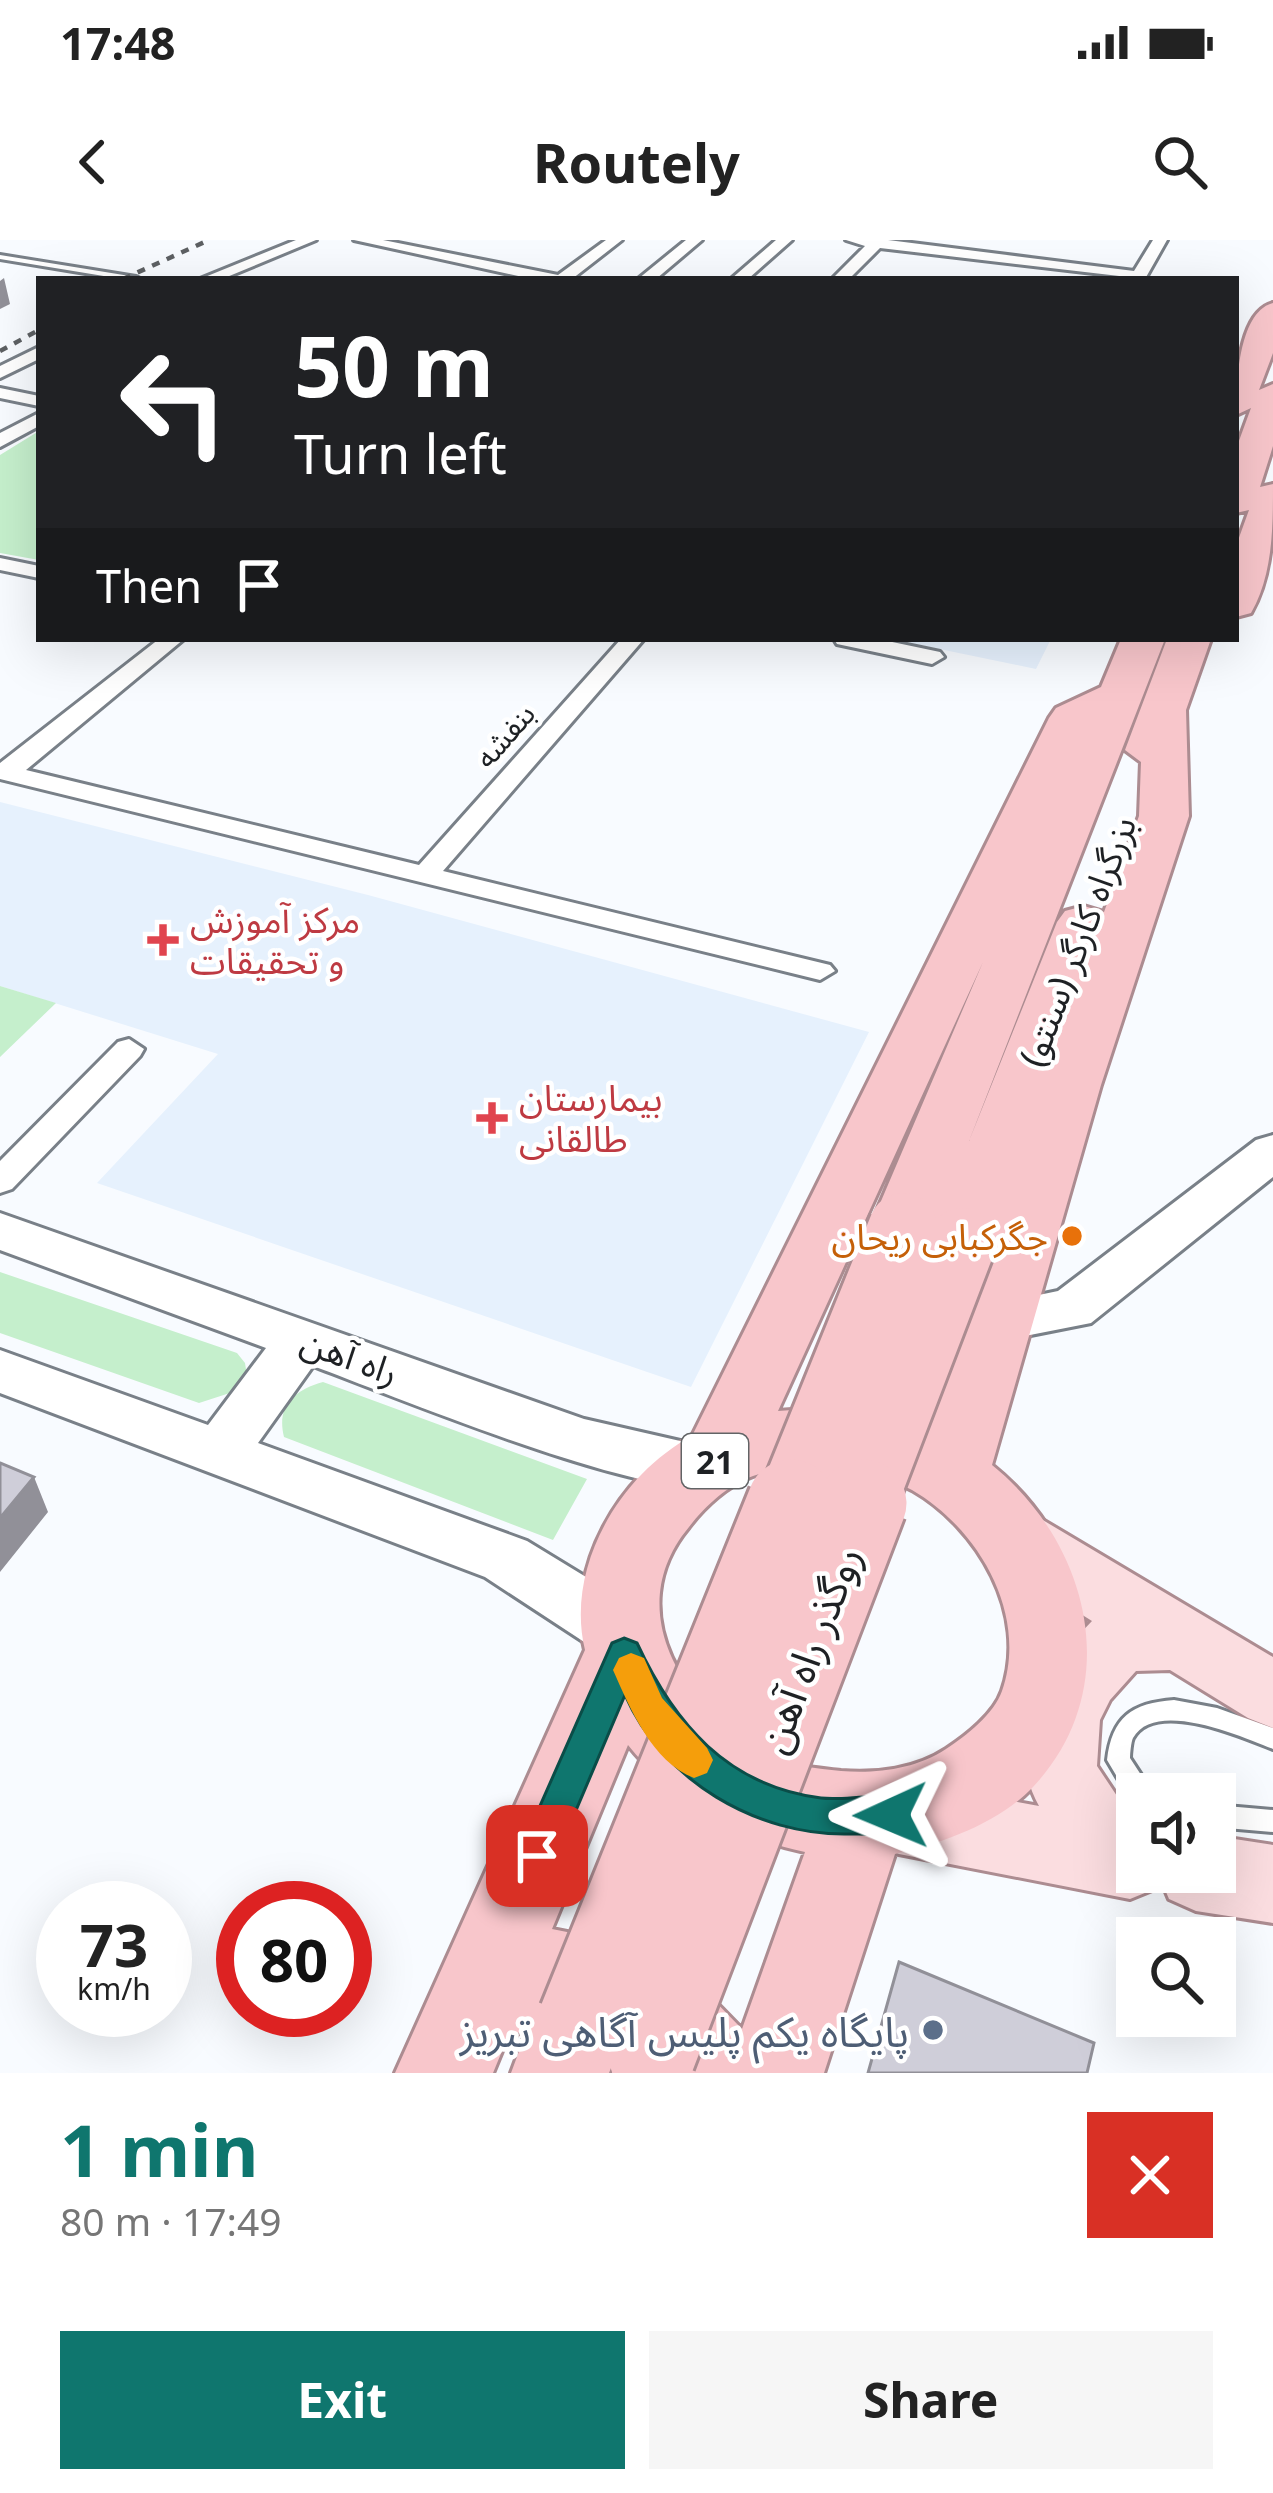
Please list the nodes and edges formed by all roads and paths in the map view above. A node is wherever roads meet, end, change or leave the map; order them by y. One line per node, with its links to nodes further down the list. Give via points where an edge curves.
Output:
1 (310, 240): 17 (street)
2 (361, 240): 18 (street)
3 (615, 240): 19 (street)
4 (695, 240): 20 (street)
5 (785, 240): 21 (street)
6 (854, 240): 9 (street)
7 (983, 240): 14 (street)
8 (1160, 240): 13 (street)
9 (878, 242): 14 (street); 22 (street)
10 (1072, 248): 15 (street)
11 (1130, 255): 13 (street)
12 (0, 257): 16 (lane)
13 (1150, 258): 24 (street)
14 (966, 261): 15 (street)
15 (1054, 273): 23 (street)
16 (117, 276)
17 (216, 276)
18 (543, 276)
19 (562, 276)
20 (650, 276)
21 (743, 276)
22 (843, 276)
23 (1104, 276)
24 (1139, 276)
25 (1273, 312): 30 (highway)
26 (36, 354): 27 (street)
27 (0, 373)
28 (0, 393): 31 (street)
29 (1273, 394): 34 (highway)
30 (1239, 397)
31 (36, 400)
32 (36, 420): 33 (street)
33 (0, 441)
34 (1239, 493)
35 (1273, 496): 38 (highway)
36 (0, 564): 37 (street)
37 (36, 571)
38 (1239, 595)
39 (168, 642): 46 (street)
40 (630, 642): 47 (street, بنفشه)
41 (860, 642): 44 (street)
42 (1143, 642): 45 (highway, بزرگراه کارگر (سنتو))
43 (1187, 642): 45 (highway, بزرگراه کارگر (سنتو))
44 (932, 657)
45 (1144, 703): 53 (highway, via 1072,718); 54 (highway, بزرگراه کارگر (سنتو)); 55 (highway, via 1164,816)
46 (3, 772): 47 (street)
47 (425, 875): 48 (street)
48 (820, 971)
49 (129, 1049): 51 (street)
50 (1273, 1152): 55 (street, via 1072,1310)
51 (0, 1181)
52 (0, 1231): 56 (street, راه آهن)
53 (824, 1231): 55 (highway, via 826,1256 856,1292 963,1326); 59 (highway)
54 (933, 1235): 75 (highway, روگذر راه آهن, bridge)
55 (1000, 1321): 60 (highway)
56 (303, 1339): 58 (street); 59 (street, راه آهن, via 582,1442)
57 (0, 1370): 58 (street)
58 (220, 1451): 63 (street, via 506,1559)
59 (711, 1463): 60 (highway, 21, via 774,1440 834,1437 894,1449); 63 (highway, 21, via 670,1492 636,1538 620,1593)
60 (951, 1475): 61 (highway, 21)
61 (1017, 1539): 62 (main road); 67 (highway, 21, via 1042,1592 1051,1649 1039,1706 1006,1756 955,1794)
62 (1177, 1638): 64 (main road); 70 (main road, via 1119,1641 1085,1677 1064,1717 1060,1772)
63 (624, 1643): 67 (highway, 21, via 650,1710 693,1760 752,1797 820,1816); 74 (highway)
64 (1273, 1695)
65 (1273, 1739): 66 (lane, via 1174,1709 1144,1715 1124,1732 1118,1760)
66 (1127, 1773)
67 (877, 1815): 71 (main road); 76 (highway)
68 (1236, 1818): 69 (lane)
69 (1273, 1821)
70 (1116, 1850)
71 (1116, 1859)
72 (1236, 1878): 73 (main road)
73 (1273, 1884)
74 (456, 2045): 75 (highway, via 496,1986 529,1971 577,1981 670,2024)
75 (631, 2059)
76 (776, 2073)

